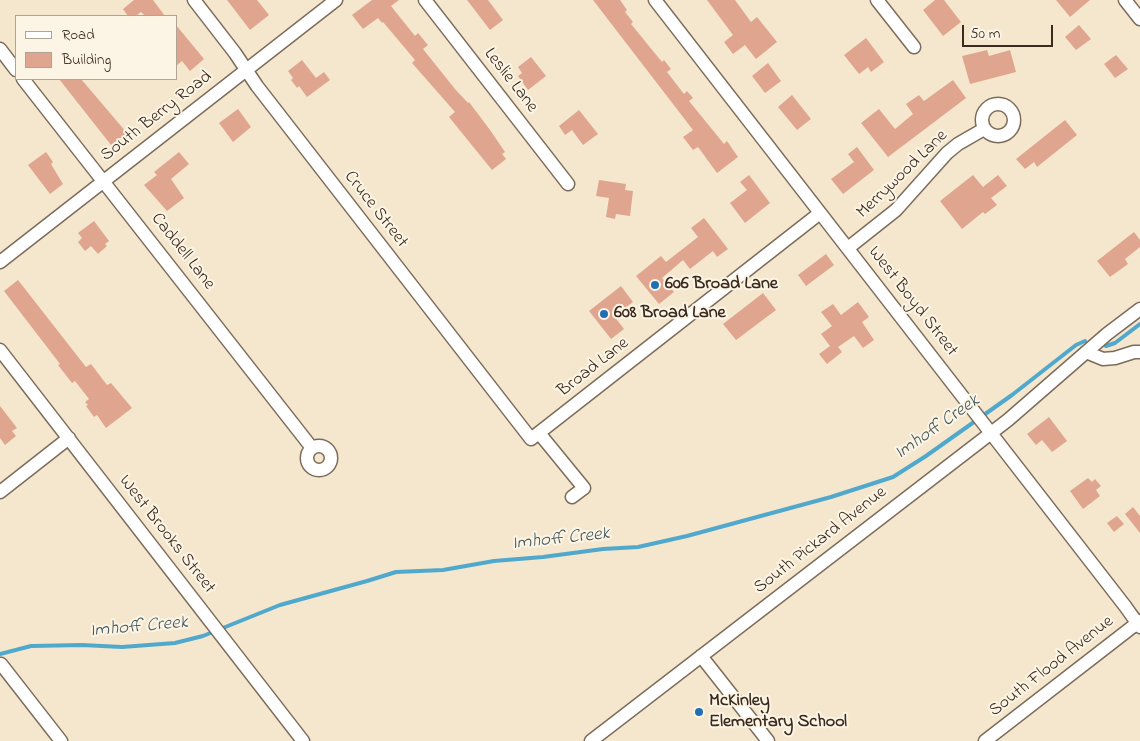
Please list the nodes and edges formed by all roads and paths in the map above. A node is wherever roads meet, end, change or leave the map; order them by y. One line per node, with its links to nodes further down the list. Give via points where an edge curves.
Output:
1 (194, 0): 11 (street, Cruce Street)
2 (336, 0): 11 (street, South Berry Road)
3 (425, 0): 15 (street, Leslie Lane)
4 (655, 0): 16 (street, West Boyd Street)
5 (1124, 0): 7 (street)
6 (883, 2): 8 (street)
7 (1140, 20)
8 (914, 47)
9 (0, 49): 10 (street)
10 (15, 69)
11 (246, 70): 14 (street, South Berry Road); 24 (street, Cruce Street)
12 (24, 80): 14 (street, Caddell Lane)
13 (984, 129): 17 (street, Merrywood Lane, via 946,153 896,210)
14 (102, 181): 18 (street, South Berry Road); 26 (street, Caddell Lane)
15 (568, 184)
16 (820, 213): 17 (street, West Boyd Street); 24 (street, Broad Lane)
17 (848, 248): 23 (street, West Boyd Street)
18 (0, 262)
19 (1140, 309): 21 (street, South Pickard Avenue)
20 (0, 350): 25 (street, West Brooks Street)
21 (1086, 352): 22 (street, via 1103,359); 23 (street, South Pickard Avenue, via 1008,420)
22 (1140, 352)
23 (989, 430): 29 (street, West Boyd Street); 30 (street, South Pickard Avenue)
24 (535, 436): 28 (street, Cruce Street, via 584,488)
25 (69, 438): 27 (street); 33 (street, West Brooks Street)
26 (312, 448)
27 (0, 492)
28 (572, 497)
29 (1139, 624): 36 (street, South Flood Avenue)
30 (701, 656): 34 (street, South Pickard Avenue); 35 (street)
31 (1, 664): 32 (street)
32 (61, 741)
33 (303, 741)
34 (591, 741)
35 (768, 741)
36 (985, 741)

